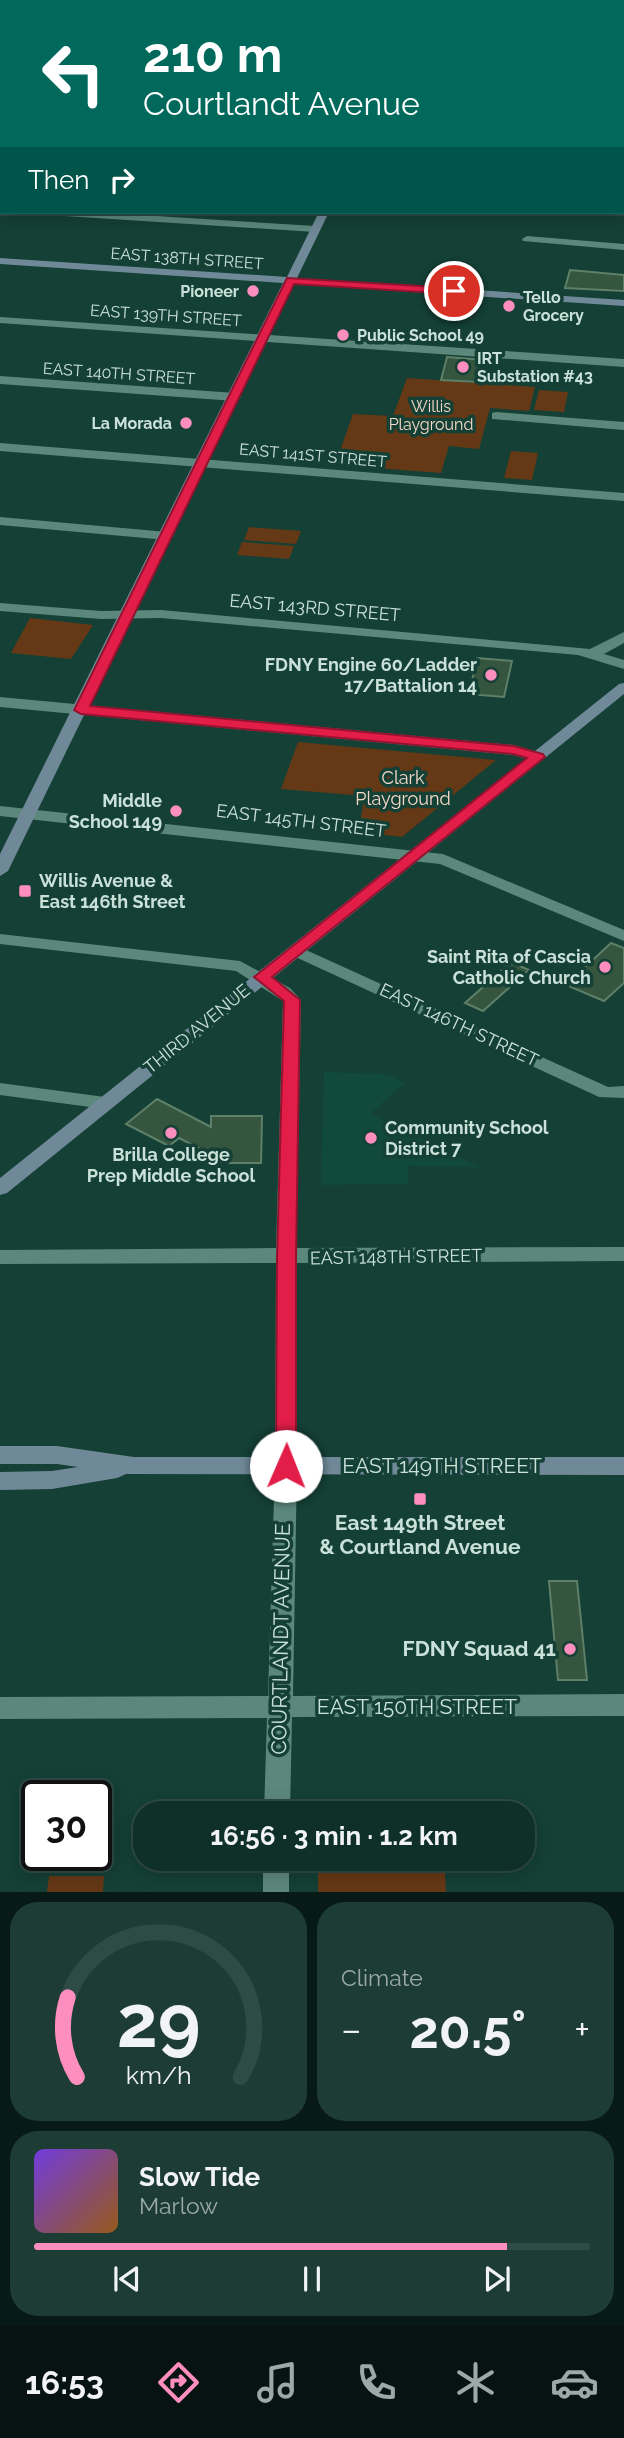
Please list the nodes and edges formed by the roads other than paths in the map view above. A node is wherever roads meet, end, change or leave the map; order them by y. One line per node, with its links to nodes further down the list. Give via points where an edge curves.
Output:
1 (80, 214): 3 (street)
2 (323, 214): 3 (main road)
3 (315, 229): 7 (main road)
4 (527, 239): 5 (street)
5 (624, 247)
6 (0, 261): 7 (main road, EAST 138TH STREET)
7 (291, 281): 8 (main road, EAST 138TH STREET); 10 (main road)
8 (624, 303)
9 (0, 320): 10 (street, EAST 139TH STREET)
10 (263, 338): 11 (street, EAST 139TH STREET); 13 (main road)
11 (624, 363)
12 (0, 380): 13 (street, EAST 140TH STREET)
13 (235, 397): 17 (main road)
14 (496, 416): 15 (street)
15 (624, 426)
16 (0, 447): 17 (street, EAST 141ST STREET)
17 (202, 463): 18 (street, EAST 141ST STREET); 20 (main road)
18 (624, 497)
19 (0, 522): 20 (street)
20 (167, 536): 22 (main road)
21 (0, 607): 22 (street, EAST 143RD STREET)
22 (128, 615): 24 (street, EAST 143RD STREET, via 174,615); 28 (main road)
23 (624, 635): 24 (street)
24 (594, 653): 25 (street, EAST 143RD STREET)
25 (624, 665)
26 (624, 687): 29 (main road, THIRD AVENUE)
27 (0, 702): 28 (street)
28 (81, 710): 29 (street, via 514,750); 31 (main road)
29 (538, 757): 32 (main road, THIRD AVENUE)
30 (0, 811): 31 (street, EAST 145TH STREET)
31 (29, 814): 32 (street, EAST 145TH STREET); 33 (main road)
32 (412, 855): 34 (street, EAST 145TH STREET, via 443,859); 36 (main road, THIRD AVENUE)
33 (0, 872)
34 (624, 936)
35 (0, 939): 37 (street, via 240,965)
36 (295, 950): 37 (main road, THIRD AVENUE); 39 (street, EAST 146TH STREET, via 606,1093)
37 (262, 977): 40 (main road, THIRD AVENUE); 44 (street, COURTLANDT AVENUE, via 292,1000)
38 (0, 1089): 40 (street)
39 (624, 1092)
40 (105, 1103): 41 (main road, THIRD AVENUE)
41 (0, 1188)
42 (624, 1254): 44 (street, EAST 148TH STREET)
43 (0, 1257): 44 (street, EAST 148TH STREET)
44 (286, 1258): 47 (street, COURTLANDT AVENUE)
45 (0, 1455): 46 (main road, EAST 149TH STREET, via 57,1455)
46 (134, 1466): 47 (main road, EAST 149TH STREET); 49 (main road, EAST 149TH STREET, via 52,1480)
47 (286, 1466): 48 (main road, EAST 149TH STREET); 51 (street, COURTLANDT AVENUE)
48 (624, 1466)
49 (0, 1480)
50 (624, 1706): 51 (street, EAST 150TH STREET)
51 (278, 1707): 52 (street, EAST 150TH STREET); 53 (street, COURTLANDT AVENUE)
52 (0, 1708)
53 (277, 1801)
54 (276, 1871): 55 (street)
55 (276, 1892)

